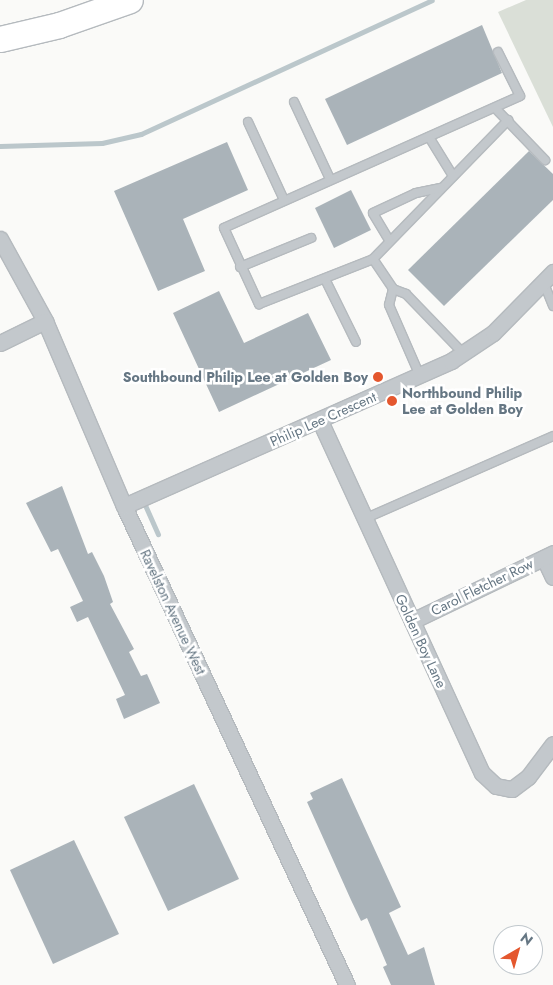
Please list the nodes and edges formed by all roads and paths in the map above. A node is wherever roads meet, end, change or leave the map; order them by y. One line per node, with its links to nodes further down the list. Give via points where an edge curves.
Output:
1 (130, 0): 2 (main road, via 59,25)
2 (0, 39)
3 (498, 52): 5 (lane, via 520,96)
4 (294, 102): 11 (lane)
5 (496, 109): 6 (lane); 8 (lane)
6 (508, 120): 9 (lane); 10 (lane)
7 (248, 122): 13 (lane)
8 (429, 136): 10 (lane); 11 (lane)
9 (545, 160)
10 (452, 176): 12 (lane)
11 (330, 179): 13 (lane)
12 (440, 188): 16 (lane); 16 (lane, via 416,193 373,213)
13 (284, 200): 18 (lane, via 224,228)
14 (311, 238): 18 (lane)
15 (0, 239): 23 (street, Ravelston Avenue West)
16 (389, 240): 17 (lane)
17 (373, 260): 20 (lane); 21 (lane)
18 (240, 267): 20 (lane, via 259,304)
19 (548, 276): 22 (lane); 26 (street, Philip Lee Crescent, via 493,333)
20 (324, 279): 24 (lane)
21 (393, 289): 26 (lane, via 406,294); 27 (lane, via 389,305)
22 (553, 306)
23 (45, 321): 25 (street); 30 (street, Ravelston Avenue West)
24 (356, 342)
25 (0, 343)
26 (463, 353): 27 (street, Philip Lee Crescent)
27 (420, 376): 28 (street, Philip Lee Crescent)
28 (320, 421): 30 (street, Philip Lee Crescent); 31 (street, Golden Boy Lane)
29 (553, 436): 31 (lane)
30 (124, 506): 36 (street, Ravelston Avenue West)
31 (364, 519): 34 (street, Golden Boy Lane)
32 (548, 556): 33 (street); 34 (street, Carol Fletcher Row)
33 (553, 577)
34 (412, 621): 35 (street, Golden Boy Lane, via 482,773 496,786 512,788 528,777)
35 (553, 744)
36 (347, 985)

